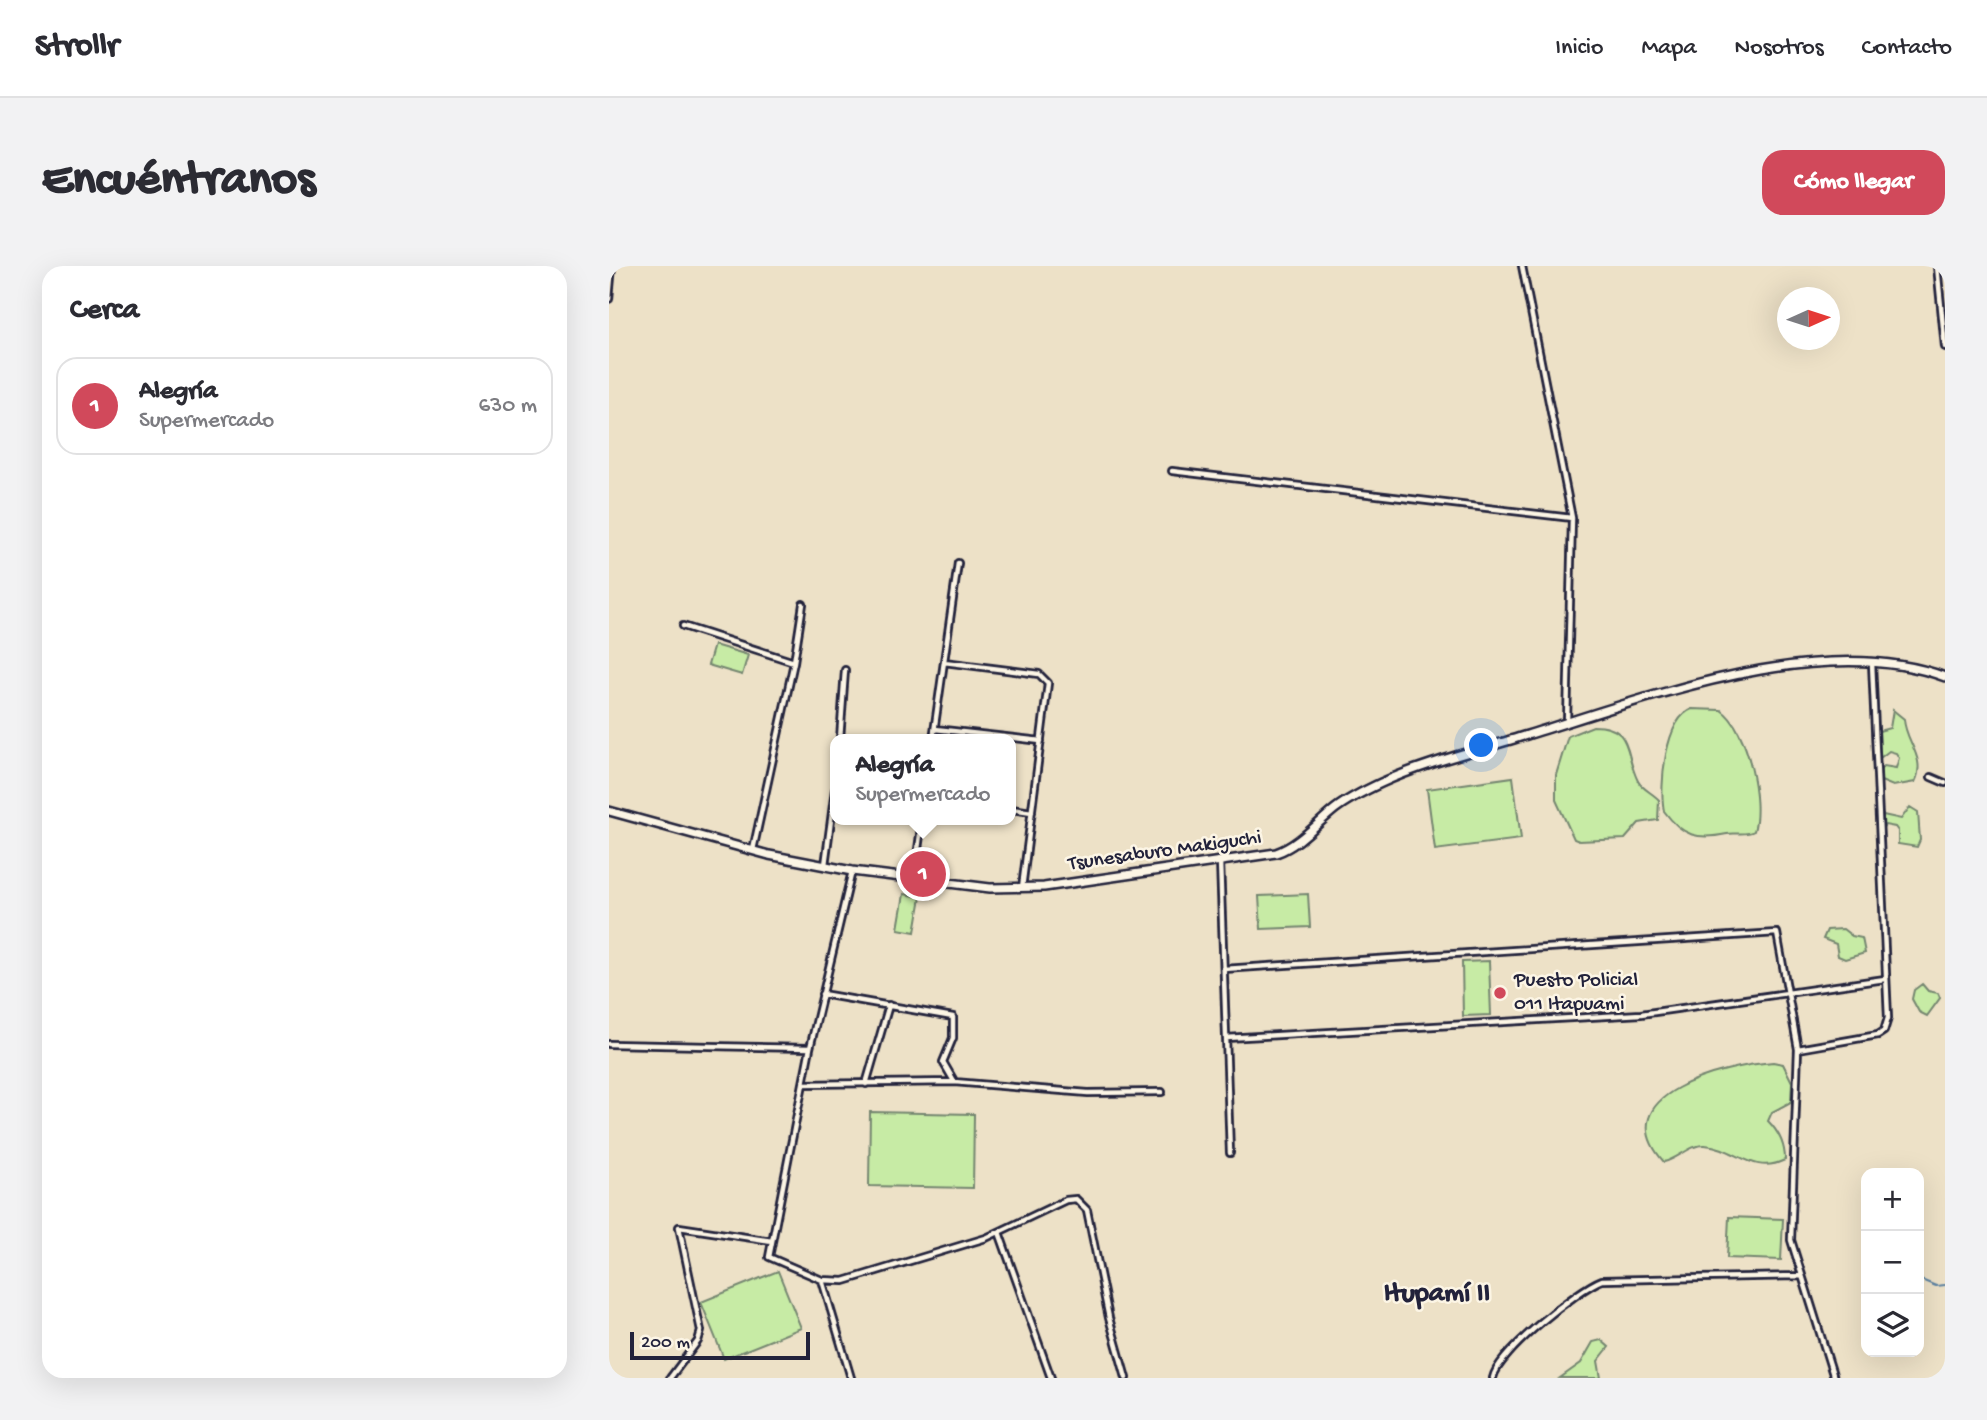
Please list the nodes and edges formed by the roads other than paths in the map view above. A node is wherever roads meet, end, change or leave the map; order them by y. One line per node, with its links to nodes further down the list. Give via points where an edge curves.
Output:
1 (612, 266): 4 (street)
2 (1522, 266): 7 (street)
3 (1937, 266): 5 (street)
4 (609, 299)
5 (1945, 347)
6 (1172, 471): 7 (street)
7 (1572, 518): 16 (street)
8 (958, 563): 13 (street)
9 (803, 604): 12 (street)
10 (683, 626): 12 (street)
11 (1872, 661): 15 (street, Tsunesaburo Makiguchi); 16 (street, Tsunesaburo Makiguchi, via 1750,672); 37 (street)
12 (794, 662): 30 (street)
13 (944, 662): 17 (street); 22 (street, via 1045,678 1048,688)
14 (845, 670): 18 (street)
15 (1945, 677)
16 (1567, 723): 31 (street, Tsunesaburo Makiguchi, via 1399,775 1338,807 1283,850)
17 (935, 729): 19 (street); 20 (street)
18 (841, 734)
19 (934, 734)
20 (979, 734)
21 (1016, 738): 22 (street)
22 (1041, 741): 27 (street)
23 (1931, 777): 24 (street)
24 (1945, 783)
25 (1016, 810): 27 (street)
26 (609, 811): 30 (street, Tsunesaburo Makiguchi)
27 (1032, 812): 35 (street)
28 (830, 825): 32 (street)
29 (921, 825): 34 (street)
30 (753, 851): 32 (street, Tsunesaburo Makiguchi)
31 (1220, 861): 35 (street, Tsunesaburo Makiguchi); 36 (street)
32 (825, 866): 33 (street, Tsunesaburo Makiguchi)
33 (852, 871): 34 (street, Tsunesaburo Makiguchi); 39 (street)
34 (913, 880): 35 (street, Tsunesaburo Makiguchi)
35 (1022, 889)
36 (1224, 969): 38 (street, via 1777,933); 41 (street)
37 (1885, 979): 38 (street); 44 (street, via 1888,1018 1884,1031)
38 (1787, 992): 41 (street, via 1640,1014); 44 (street)
39 (823, 994): 40 (street); 43 (street)
40 (889, 1005): 45 (street, via 953,1017 953,1038 943,1062); 47 (street)
41 (1226, 1038): 49 (street)
42 (609, 1044): 43 (street)
43 (810, 1048): 46 (street)
44 (1798, 1049): 52 (street, via 1791,1240)
45 (954, 1082): 47 (street); 48 (street, via 1088,1093)
46 (803, 1084): 47 (street); 51 (street)
47 (866, 1084)
48 (1161, 1092)
49 (1230, 1153)
50 (999, 1232): 53 (street, via 848,1280); 56 (street); 57 (street, via 1066,1199 1081,1203 1088,1215)
51 (772, 1241): 53 (street, via 769,1257); 54 (street, via 679,1227 701,1331)
52 (1801, 1276): 58 (street, via 1602,1280 1586,1287 1514,1347); 59 (street)
53 (822, 1280): 55 (street)
54 (670, 1378)
55 (851, 1378)
56 (1051, 1378)
57 (1126, 1378)
58 (1493, 1378)
59 (1834, 1378)

